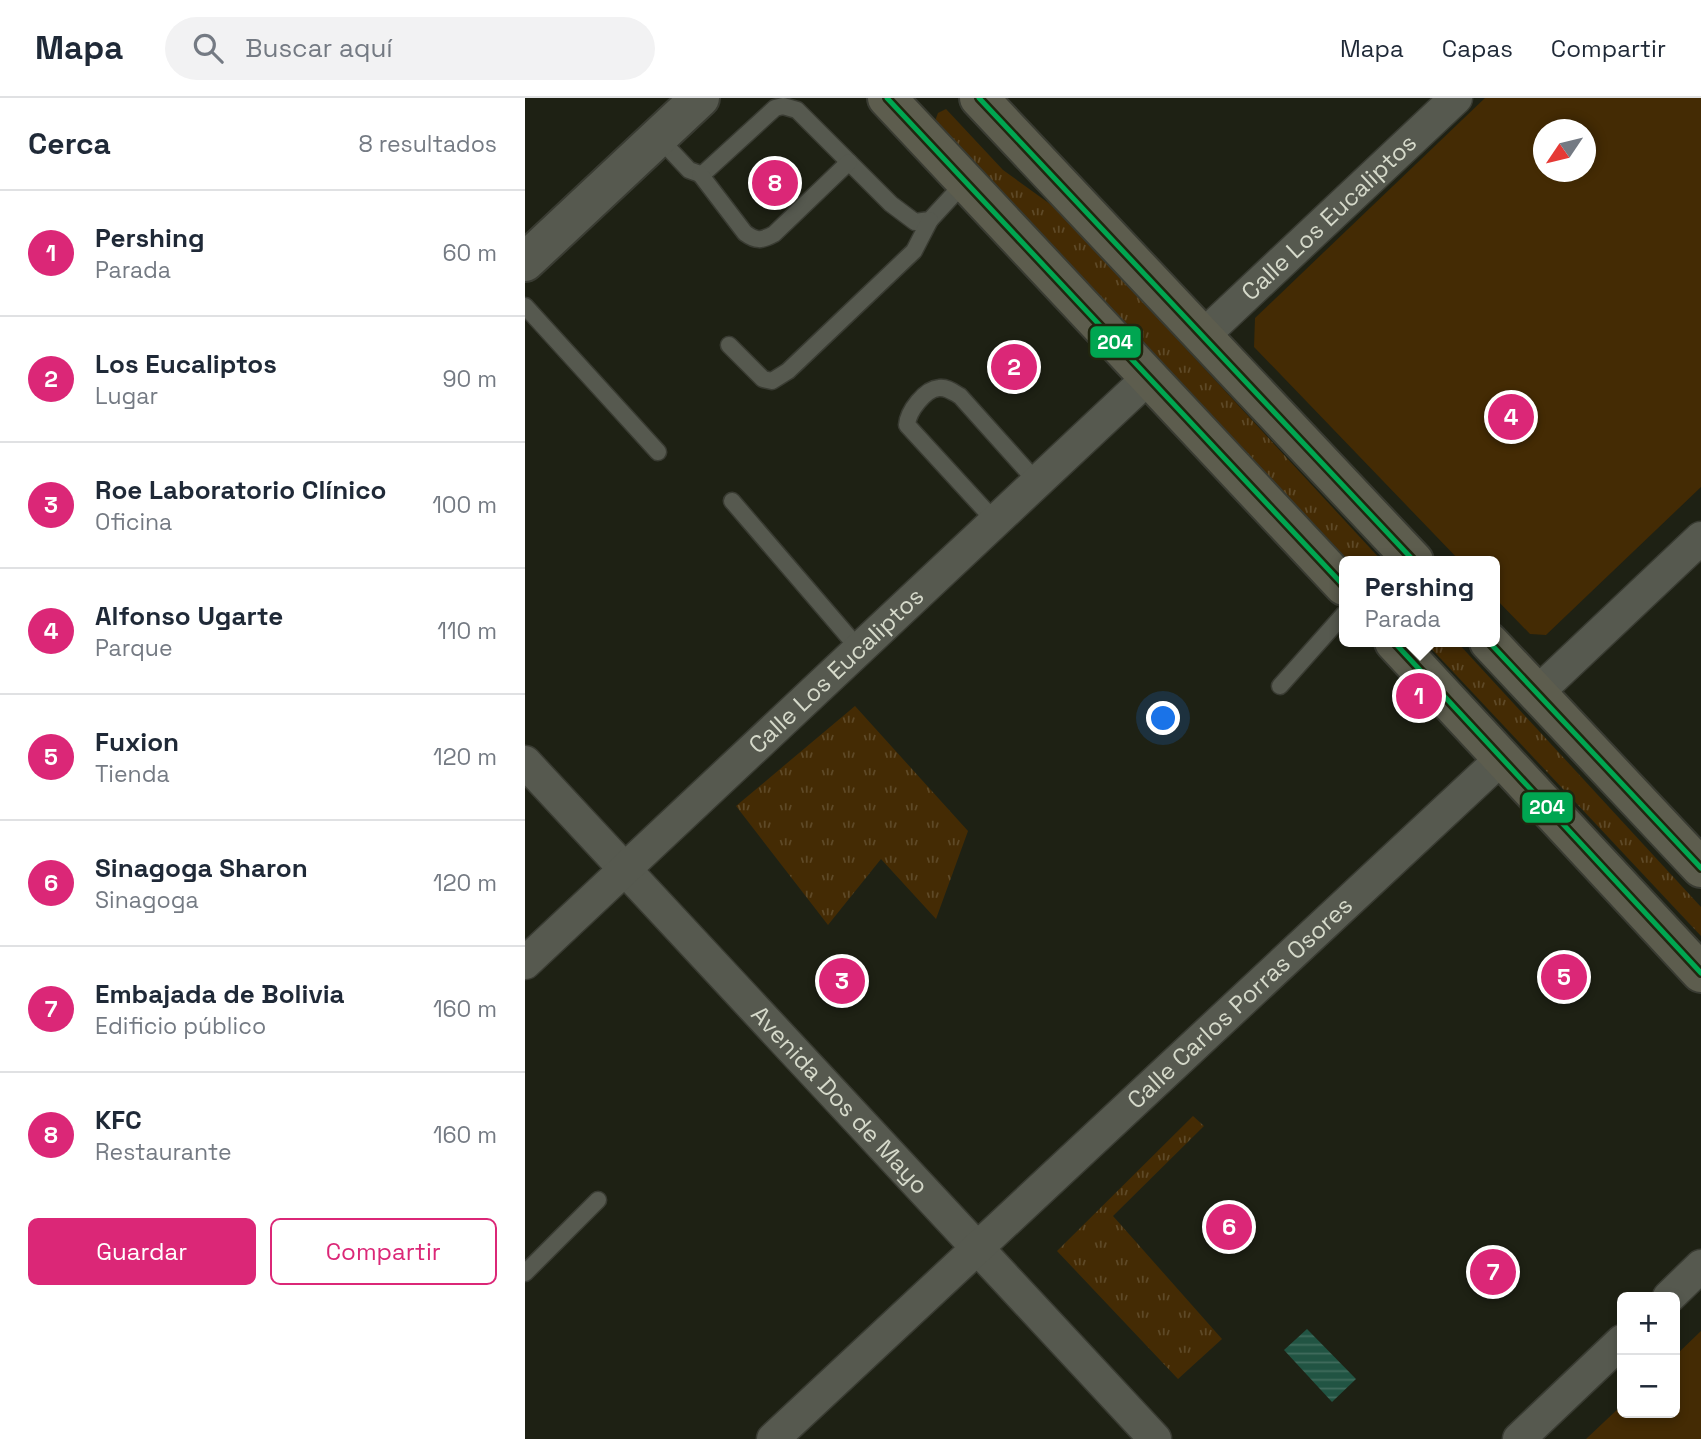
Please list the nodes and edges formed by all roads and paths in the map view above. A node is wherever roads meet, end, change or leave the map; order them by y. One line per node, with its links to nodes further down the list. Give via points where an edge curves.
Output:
1 (700, 98): 6 (main road)
2 (887, 98): 5 (main road)
3 (979, 98): 13 (main road)
4 (1456, 98): 13 (street, Calle Los Eucaliptos)
5 (920, 114): 9 (main road)
6 (658, 137): 8 (lane, via 689,170); 11 (main road)
7 (849, 162): 8 (lane, via 797,110 783,106); 8 (lane, via 763,240 745,233); 10 (lane, via 915,222)
8 (699, 174)
9 (965, 182): 10 (lane); 15 (main road)
10 (930, 220): 14 (lane, via 913,251 772,381 763,379)
11 (525, 262)
12 (525, 306): 16 (lane)
13 (1203, 336): 21 (main road)
14 (729, 345)
15 (1148, 378): 17 (street, Calle Los Eucaliptos); 22 (main road)
16 (658, 452)
17 (1037, 482): 19 (street, Calle Los Eucaliptos); 19 (lane, via 960,396 948,388 931,391 911,410 907,425)
18 (732, 501): 26 (lane)
19 (995, 521): 26 (street, Calle Los Eucaliptos)
20 (1701, 538): 28 (street)
21 (1409, 556)
22 (1339, 581)
23 (1339, 620): 27 (lane)
24 (1399, 647): 29 (main road)
25 (1494, 647): 28 (main road)
26 (859, 649): 32 (street, Calle Los Eucaliptos)
27 (1280, 686)
28 (1537, 693): 31 (main road)
29 (1502, 758): 34 (main road); 36 (street, Calle Carlos Porras Osores)
30 (525, 762): 32 (street, Avenida Dos de Mayo)
31 (1697, 859)
32 (625, 869): 33 (street, Calle Los Eucaliptos); 36 (street, Avenida Dos de Mayo)
33 (525, 963)
34 (1701, 972)
35 (598, 1200): 38 (lane)
36 (978, 1248): 41 (street, Calle Carlos Porras Osores); 42 (street, Avenida Dos de Mayo)
37 (1701, 1266): 39 (street)
38 (525, 1273)
39 (1674, 1292)
40 (1617, 1346): 43 (street)
41 (773, 1439)
42 (1155, 1439)
43 (1520, 1439)

